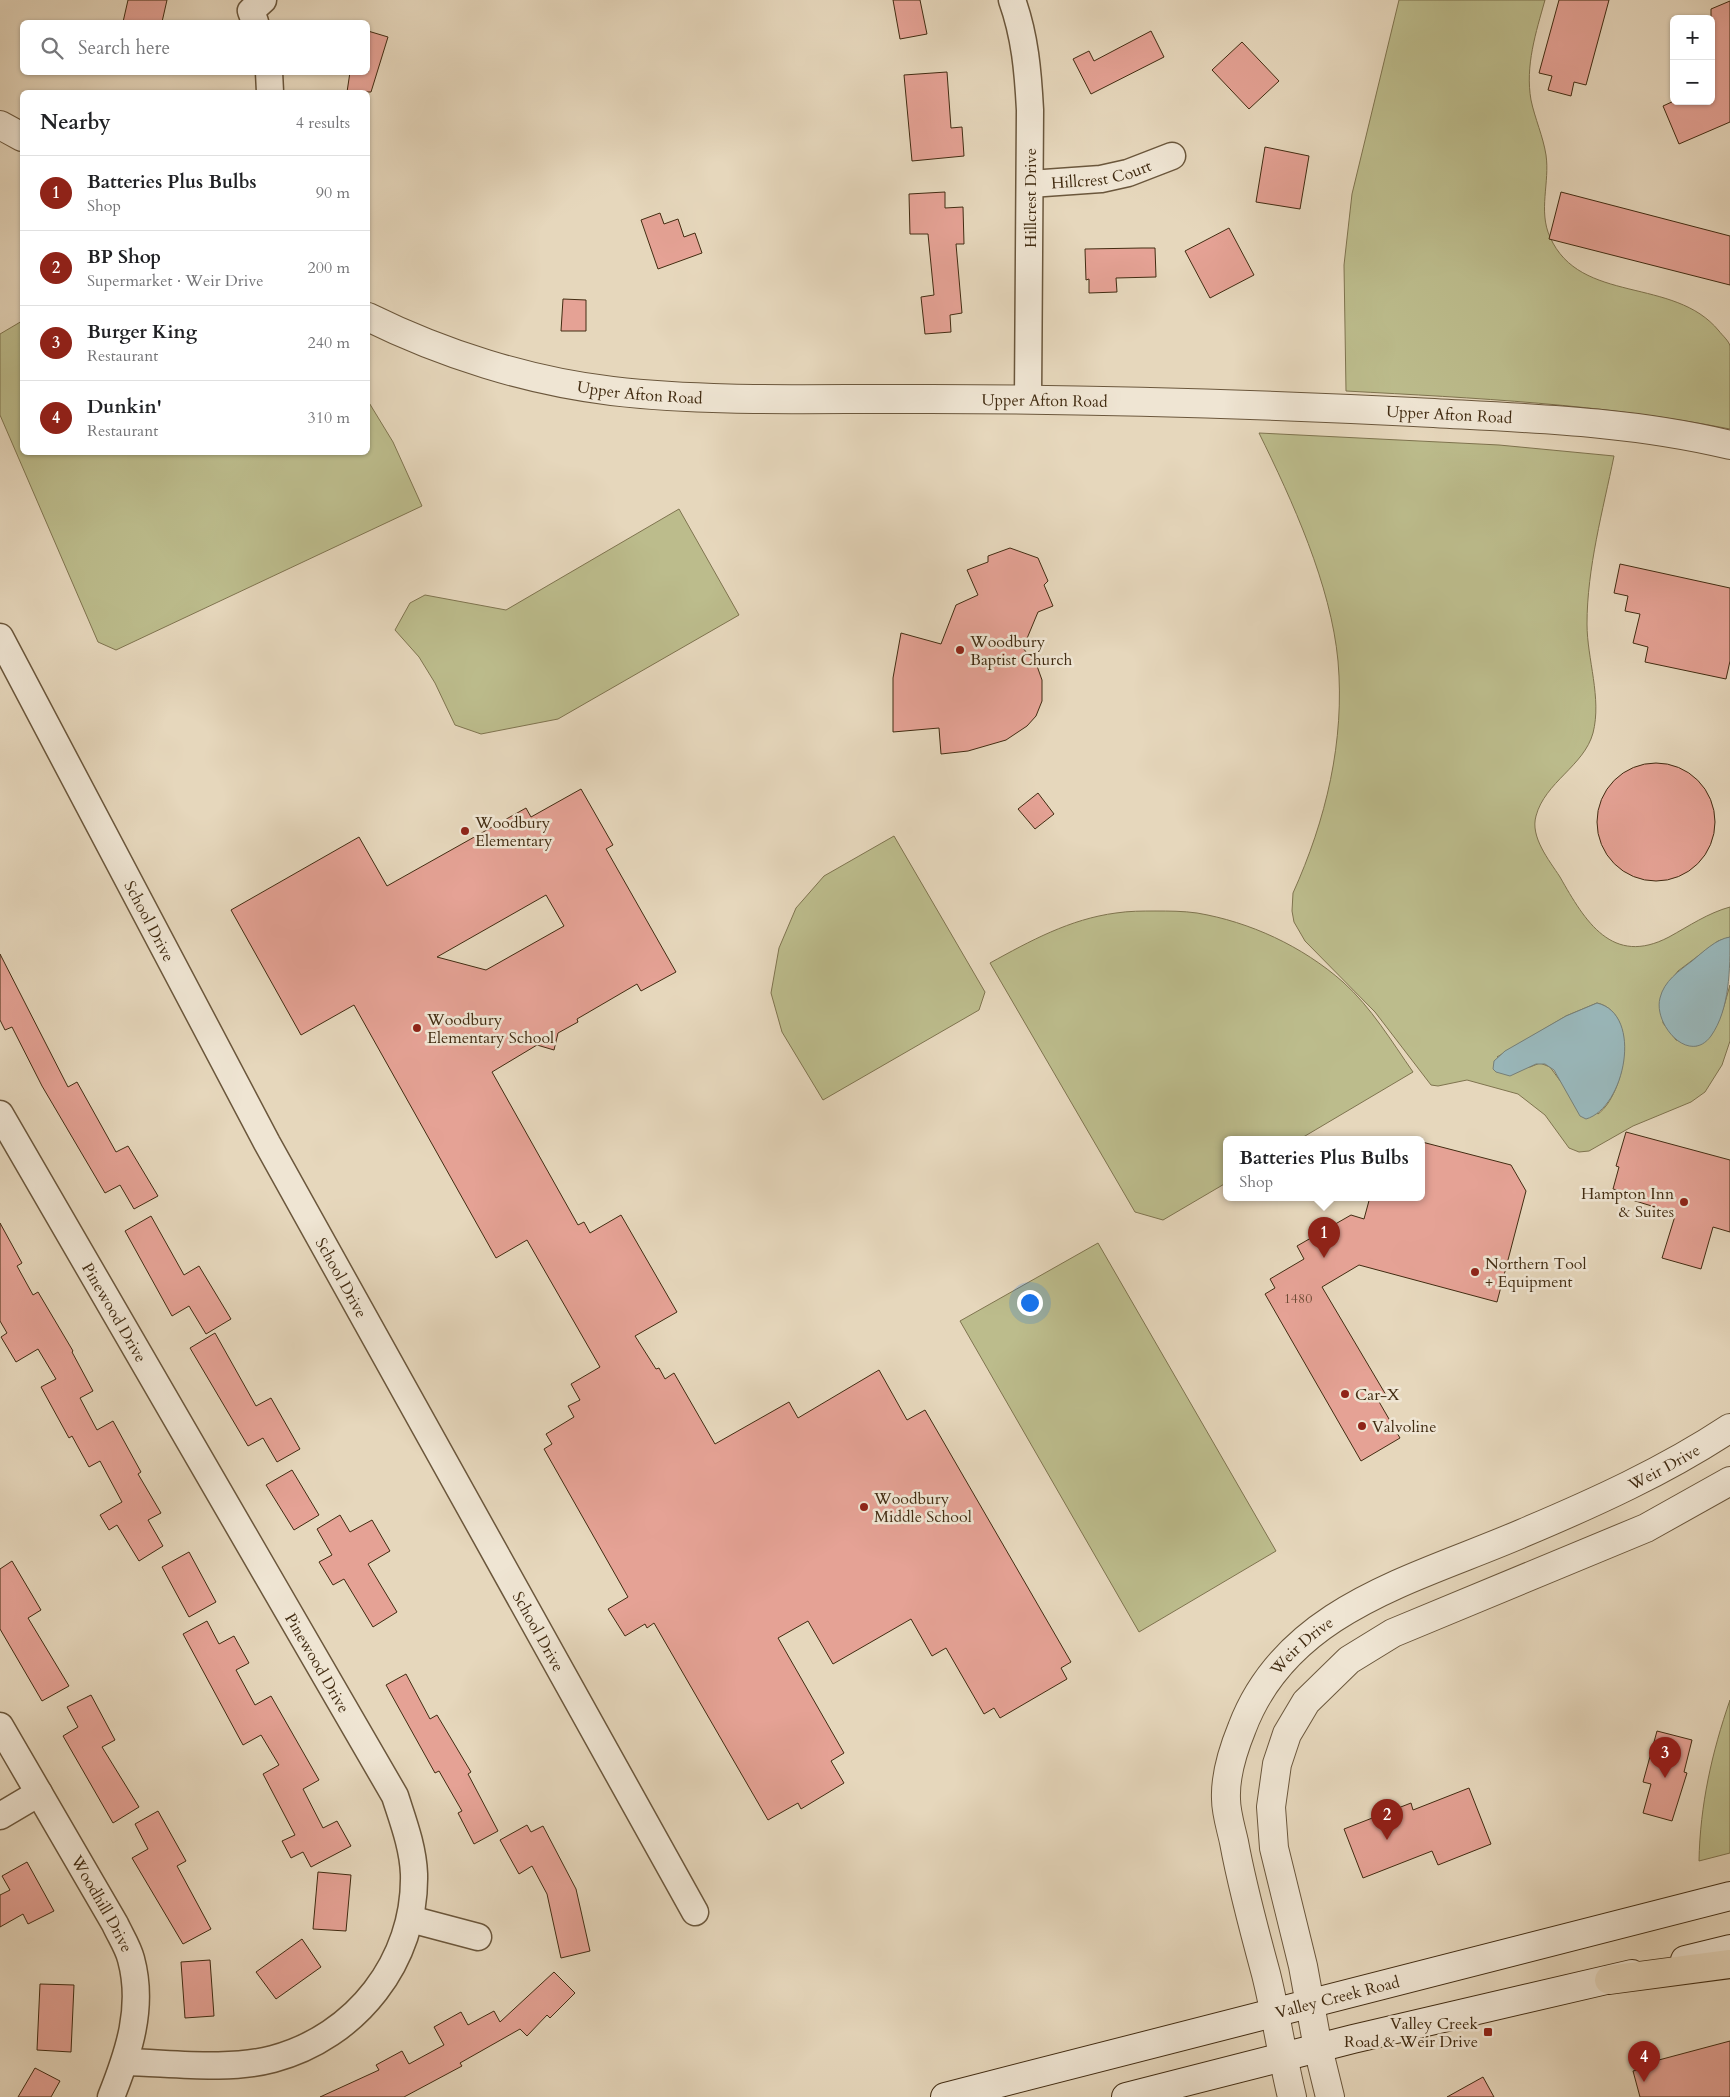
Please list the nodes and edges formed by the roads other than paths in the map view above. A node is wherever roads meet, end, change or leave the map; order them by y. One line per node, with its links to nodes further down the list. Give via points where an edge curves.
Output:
1 (263, 0): 3 (street, via 251,11)
2 (1012, 0): 9 (street, Hillcrest Drive, via 1020,22 1028,71)
3 (254, 20)
4 (269, 75): 5 (street)
5 (270, 90)
6 (0, 125): 7 (street)
7 (20, 136)
8 (1172, 156): 9 (street, Hillcrest Court, via 1102,180)
9 (1030, 184): 11 (street, Hillcrest Drive)
10 (370, 318): 11 (street, Upper Afton Road, via 488,364 609,390 734,398)
11 (1028, 399): 12 (street, Upper Afton Road, via 1275,405 1545,419 1610,425)
12 (1730, 445)
13 (0, 637): 21 (street, School Drive, via 267,1143)
14 (0, 1114): 22 (street, Pinewood Drive, via 395,1796 414,1873)
15 (1730, 1428): 28 (street, Weir Drive, via 1599,1501 1410,1579 1342,1612 1304,1638 1274,1670 1247,1714 1232,1754 1226,1799 1242,1884)
16 (1730, 1481): 27 (street, via 1646,1528 1393,1633 1349,1660 1306,1702 1287,1734 1277,1764 1271,1807 1274,1848)
17 (0, 1726): 18 (street, Woodhill Drive)
18 (39, 1793): 19 (street); 31 (street, Woodhill Drive, via 115,1924 131,1958 136,1989 135,2025)
19 (0, 1816)
20 (1730, 1896): 27 (street, Valley Creek Road)
21 (695, 1912)
22 (410, 1919): 23 (street); 31 (street, Pinewood Drive, via 394,1962 376,1990 332,2033 304,2049 271,2059 233,2064)
23 (478, 1937)
24 (1730, 1949): 26 (street)
25 (1730, 1964): 26 (highway)
26 (1609, 1980): 29 (street)
27 (1310, 2002): 28 (street, Valley Creek Road); 29 (street)
28 (1274, 2011): 30 (street, Weir Drive); 33 (street, Valley Creek Road)
29 (1318, 2048): 30 (street); 36 (street)
30 (1283, 2056): 34 (street); 35 (street, Weir Drive)
31 (125, 2062): 32 (street, Woodhill Drive)
32 (111, 2097)
33 (945, 2097)
34 (1126, 2097)
35 (1292, 2097)
36 (1330, 2097)

